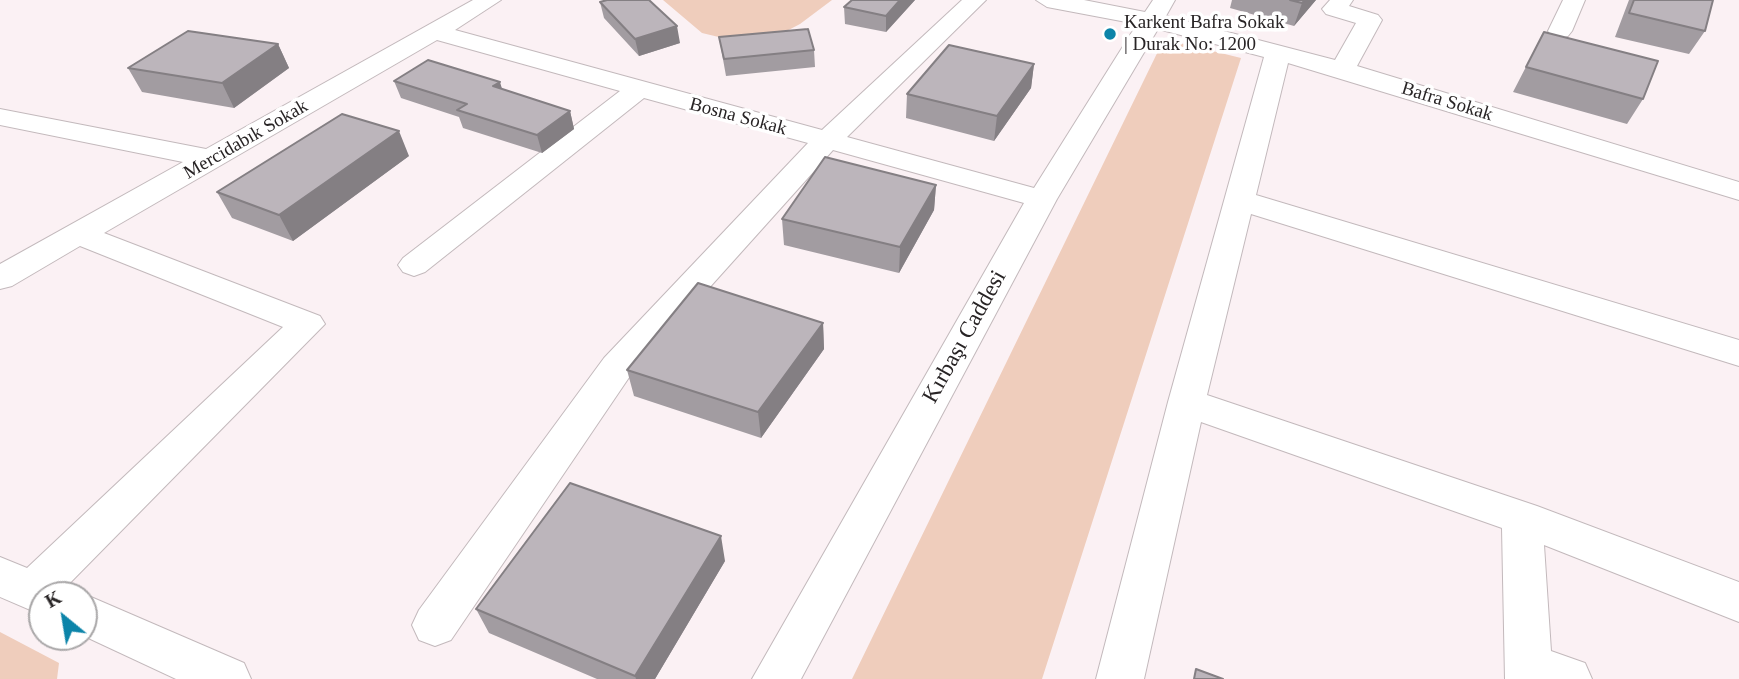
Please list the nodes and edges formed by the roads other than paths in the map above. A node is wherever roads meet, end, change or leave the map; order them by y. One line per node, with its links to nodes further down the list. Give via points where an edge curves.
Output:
1 (490, 0): 8 (street, Mercidabık Sokak)
2 (975, 0): 13 (street)
3 (1047, 0): 6 (street, Bafra Sokak)
4 (1342, 0): 10 (street, via 1334,9 1370,20)
5 (1574, 0): 7 (street)
6 (1158, 10): 9 (street, Bafra Sokak); 16 (street, Kırbaşı Caddesi)
7 (1560, 31)
8 (435, 32): 11 (street, Bosna Sokak); 14 (street, Mercidabık Sokak)
9 (1278, 52): 10 (street, Bafra Sokak); 17 (street)
10 (1342, 70): 15 (street, Bafra Sokak)
11 (639, 89): 13 (street, Bosna Sokak); 19 (street)
12 (0, 117): 14 (street)
13 (826, 141): 16 (street, Bosna Sokak); 27 (street, via 617,367)
14 (214, 159): 18 (street, Mercidabık Sokak)
15 (1739, 191)
16 (1042, 199): 30 (street, Kırbaşı Caddesi)
17 (1239, 200): 21 (street); 22 (street)
18 (80, 235): 20 (street, Mercidabık Sokak); 24 (street, via 308,324)
19 (414, 265)
20 (0, 278)
21 (1739, 353)
22 (1187, 402): 23 (street); 31 (street)
23 (1522, 518): 25 (street); 28 (street)
24 (25, 587)
25 (1739, 602)
26 (98, 620): 29 (street)
27 (435, 625)
28 (1542, 675)
29 (226, 679)
30 (775, 679)
31 (1120, 679)

